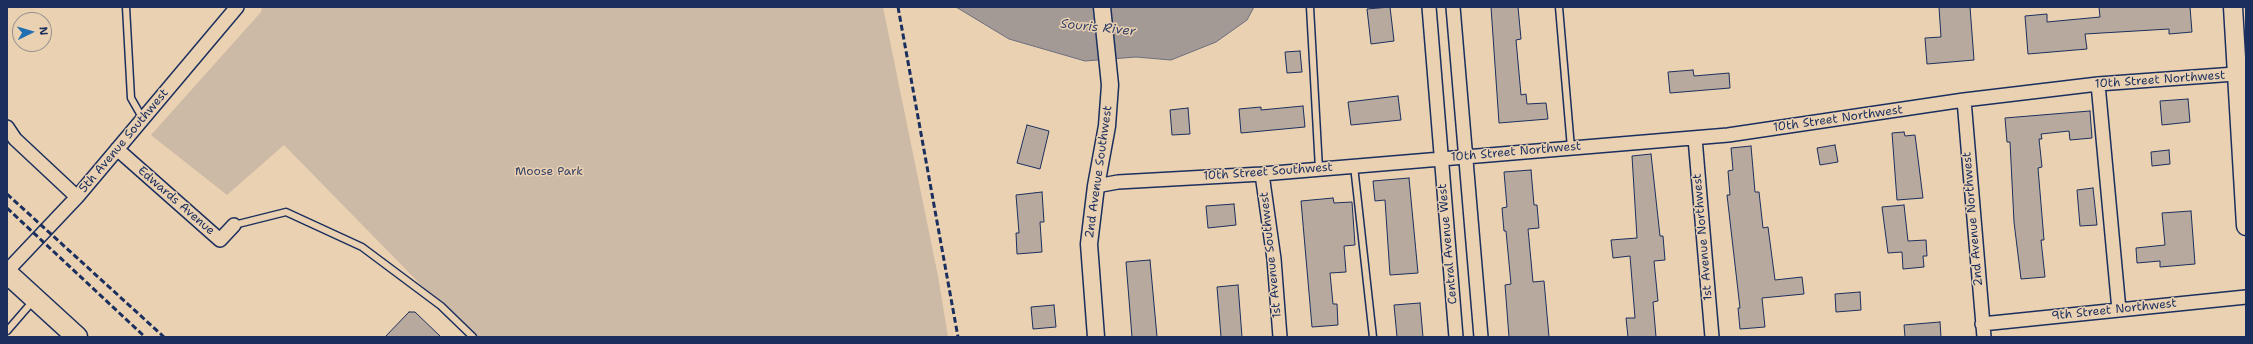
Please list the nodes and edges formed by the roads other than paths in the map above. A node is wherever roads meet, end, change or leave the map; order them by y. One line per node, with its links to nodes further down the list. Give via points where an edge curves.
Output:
1 (126, 7): 12 (lane, via 131,98)
2 (237, 7): 12 (street, 5th Avenue Southwest)
3 (1102, 7): 22 (street, 2nd Avenue Southwest, via 1110,85 1107,126)
4 (1310, 7): 20 (lane)
5 (1429, 7): 18 (street, Central Avenue West)
6 (1453, 7): 17 (street)
7 (1559, 7): 15 (lane)
8 (2233, 7): 9 (main road)
9 (2235, 74): 10 (street, 10th Street Northwest); 25 (main road)
10 (2098, 84): 11 (street, 10th Street Northwest); 29 (street)
11 (1964, 100): 14 (street, 10th Street Northwest); 30 (street, 2nd Avenue Northwest)
12 (143, 119): 16 (street, 5th Avenue Southwest)
13 (7, 127): 23 (street, via 15,140)
14 (1695, 138): 15 (street, 10th Street Northwest); 39 (street, 1st Avenue Northwest)
15 (1571, 148): 17 (street, 10th Street Northwest)
16 (117, 149): 23 (street, 5th Avenue Southwest); 24 (street, Edwards Avenue, via 220,240)
17 (1465, 157): 18 (street, 10th Street Northwest); 38 (street)
18 (1441, 159): 19 (street, 10th Street Southwest); 37 (street, Central Avenue West)
19 (1354, 166): 20 (street, 10th Street Southwest); 36 (lane)
20 (1319, 169): 21 (street, 10th Street Southwest)
21 (1262, 174): 22 (street, 10th Street Southwest, via 1118,182); 35 (street, 1st Avenue Southwest, via 1274,258)
22 (1096, 186): 34 (street, 2nd Avenue Southwest, via 1089,244)
23 (77, 197): 26 (street, 5th Avenue Southwest)
24 (234, 225): 33 (lane, via 286,212 362,247 441,306)
25 (2246, 226)
26 (7, 272): 28 (main road)
27 (2246, 297): 29 (street, 9th Street Northwest)
28 (35, 298): 31 (lane); 32 (main road)
29 (2119, 310): 30 (street, 9th Street Northwest)
30 (1983, 330)
31 (7, 331)
32 (71, 335)
33 (473, 337)
34 (1096, 337)
35 (1280, 337)
36 (1373, 337)
37 (1456, 337)
38 (1481, 337)
39 (1712, 337)

